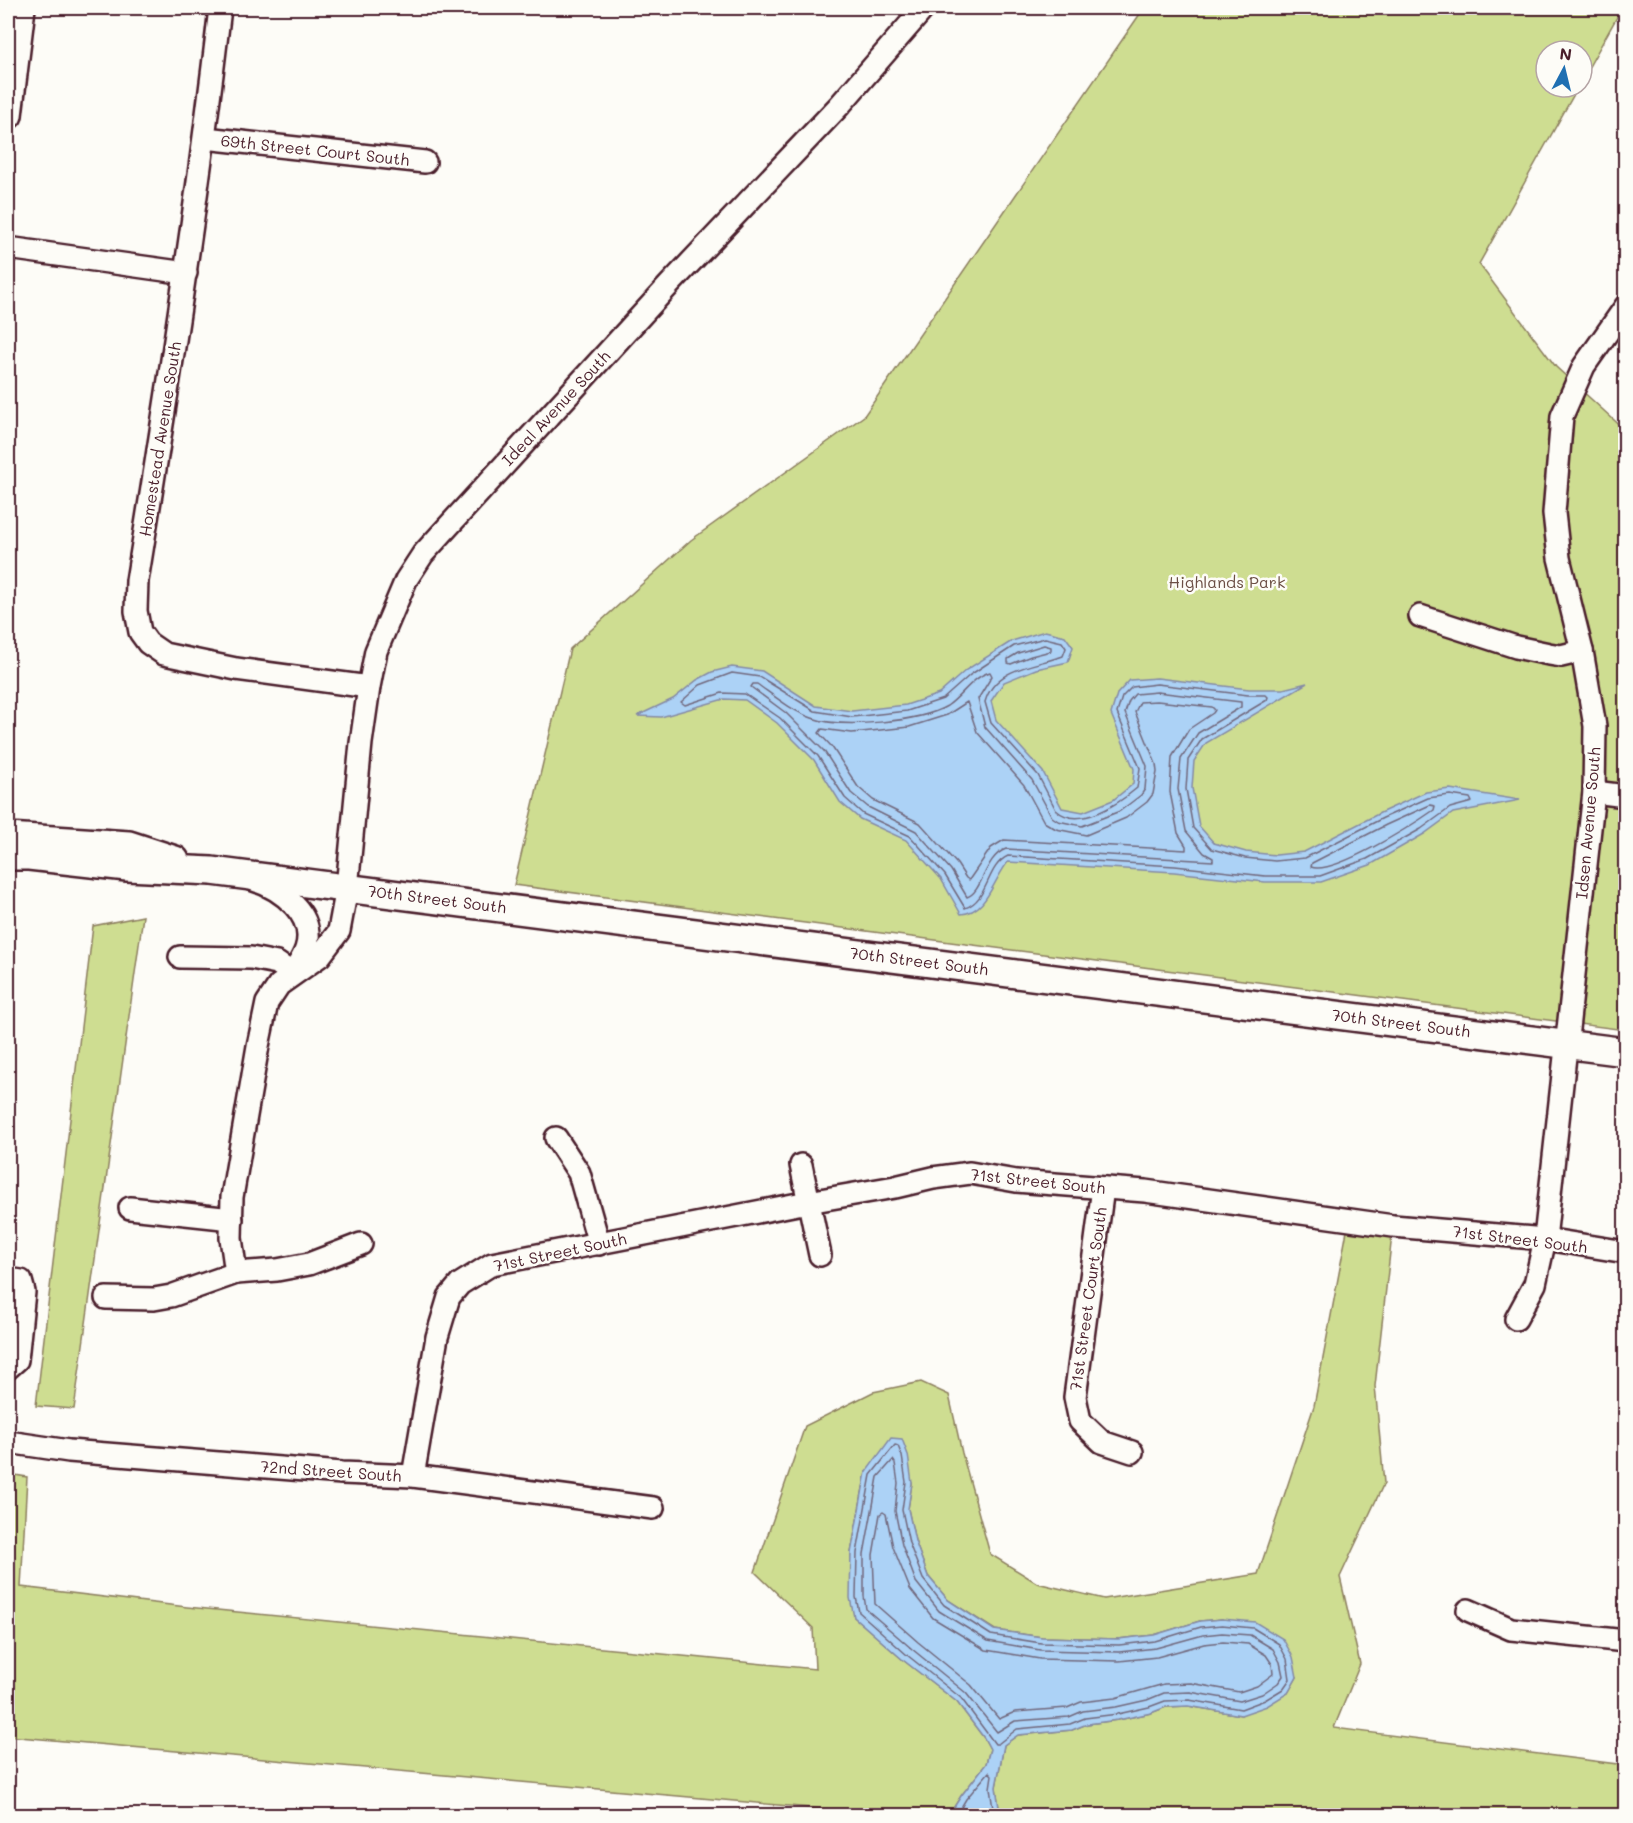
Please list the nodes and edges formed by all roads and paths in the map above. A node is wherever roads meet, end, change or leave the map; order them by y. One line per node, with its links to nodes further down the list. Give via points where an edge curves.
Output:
1 (21, 8): 4 (main road)
2 (220, 8): 5 (street, Homestead Avenue South)
3 (924, 8): 12 (street, Ideal Avenue South, via 839,106 423,554 392,611 376,651)
4 (8, 115)
5 (205, 138): 6 (street, 69th Street Court South); 8 (street, Homestead Avenue South)
6 (425, 162)
7 (8, 248): 8 (street)
8 (186, 273): 12 (street, Homestead Avenue South, via 137,580 135,611 140,632 164,654 236,669)
9 (1626, 306): 11 (street, Idsen Avenue South, via 1584,366 1562,416 1554,513 1559,558)
10 (1420, 616): 11 (street, via 1516,647 1561,656)
11 (1582, 651): 13 (street, Idsen Avenue South, via 1595,726)
12 (369, 687): 18 (street, Ideal Avenue South)
13 (1594, 792): 14 (street); 21 (street, Idsen Avenue South)
14 (1626, 796)
15 (8, 837): 17 (main road, 70th Street South, via 129,845)
16 (8, 856): 17 (main road, 70th Street South)
17 (224, 873): 18 (main road, 70th Street South); 20 (street, via 266,884 294,904 308,928 307,948)
18 (347, 888): 20 (street, via 339,931 320,956); 21 (main road, 70th Street South)
19 (180, 957): 20 (street, via 250,958 277,963)
20 (293, 974): 28 (street, via 279,985 267,1003 232,1197)
21 (1565, 1044): 22 (main road, 70th Street South); 29 (street, Idsen Avenue South)
22 (1626, 1052)
23 (556, 1138): 31 (street, via 579,1173)
24 (801, 1165): 26 (street)
25 (1103, 1188): 26 (street, 71st Street South, via 970,1173); 29 (street, 71st Street South, via 1393,1226); 40 (street, 71st Street Court South, via 1074,1397 1080,1421 1102,1442)
26 (808, 1202): 31 (street, 71st Street South); 33 (street)
27 (130, 1208): 28 (street)
28 (232, 1219): 34 (street)
29 (1545, 1239): 32 (street, 71st Street South); 37 (street, Idsen Avenue South, via 1535,1284)
30 (361, 1244): 34 (street, via 309,1264)
31 (598, 1244): 41 (street, 71st Street South, via 492,1264 460,1284 449,1297 437,1337)
32 (1626, 1252)
33 (820, 1255)
34 (236, 1273): 36 (street, via 171,1296)
35 (8, 1279): 38 (street, via 21,1281 24,1292 17,1360)
36 (106, 1299)
37 (1516, 1319)
38 (8, 1368)
39 (8, 1442): 41 (street, 72nd Street South, via 92,1453)
40 (1132, 1452)
41 (413, 1476): 42 (street, 72nd Street South)
42 (653, 1508)
43 (1468, 1610): 44 (street, via 1511,1629)
44 (1626, 1641)

